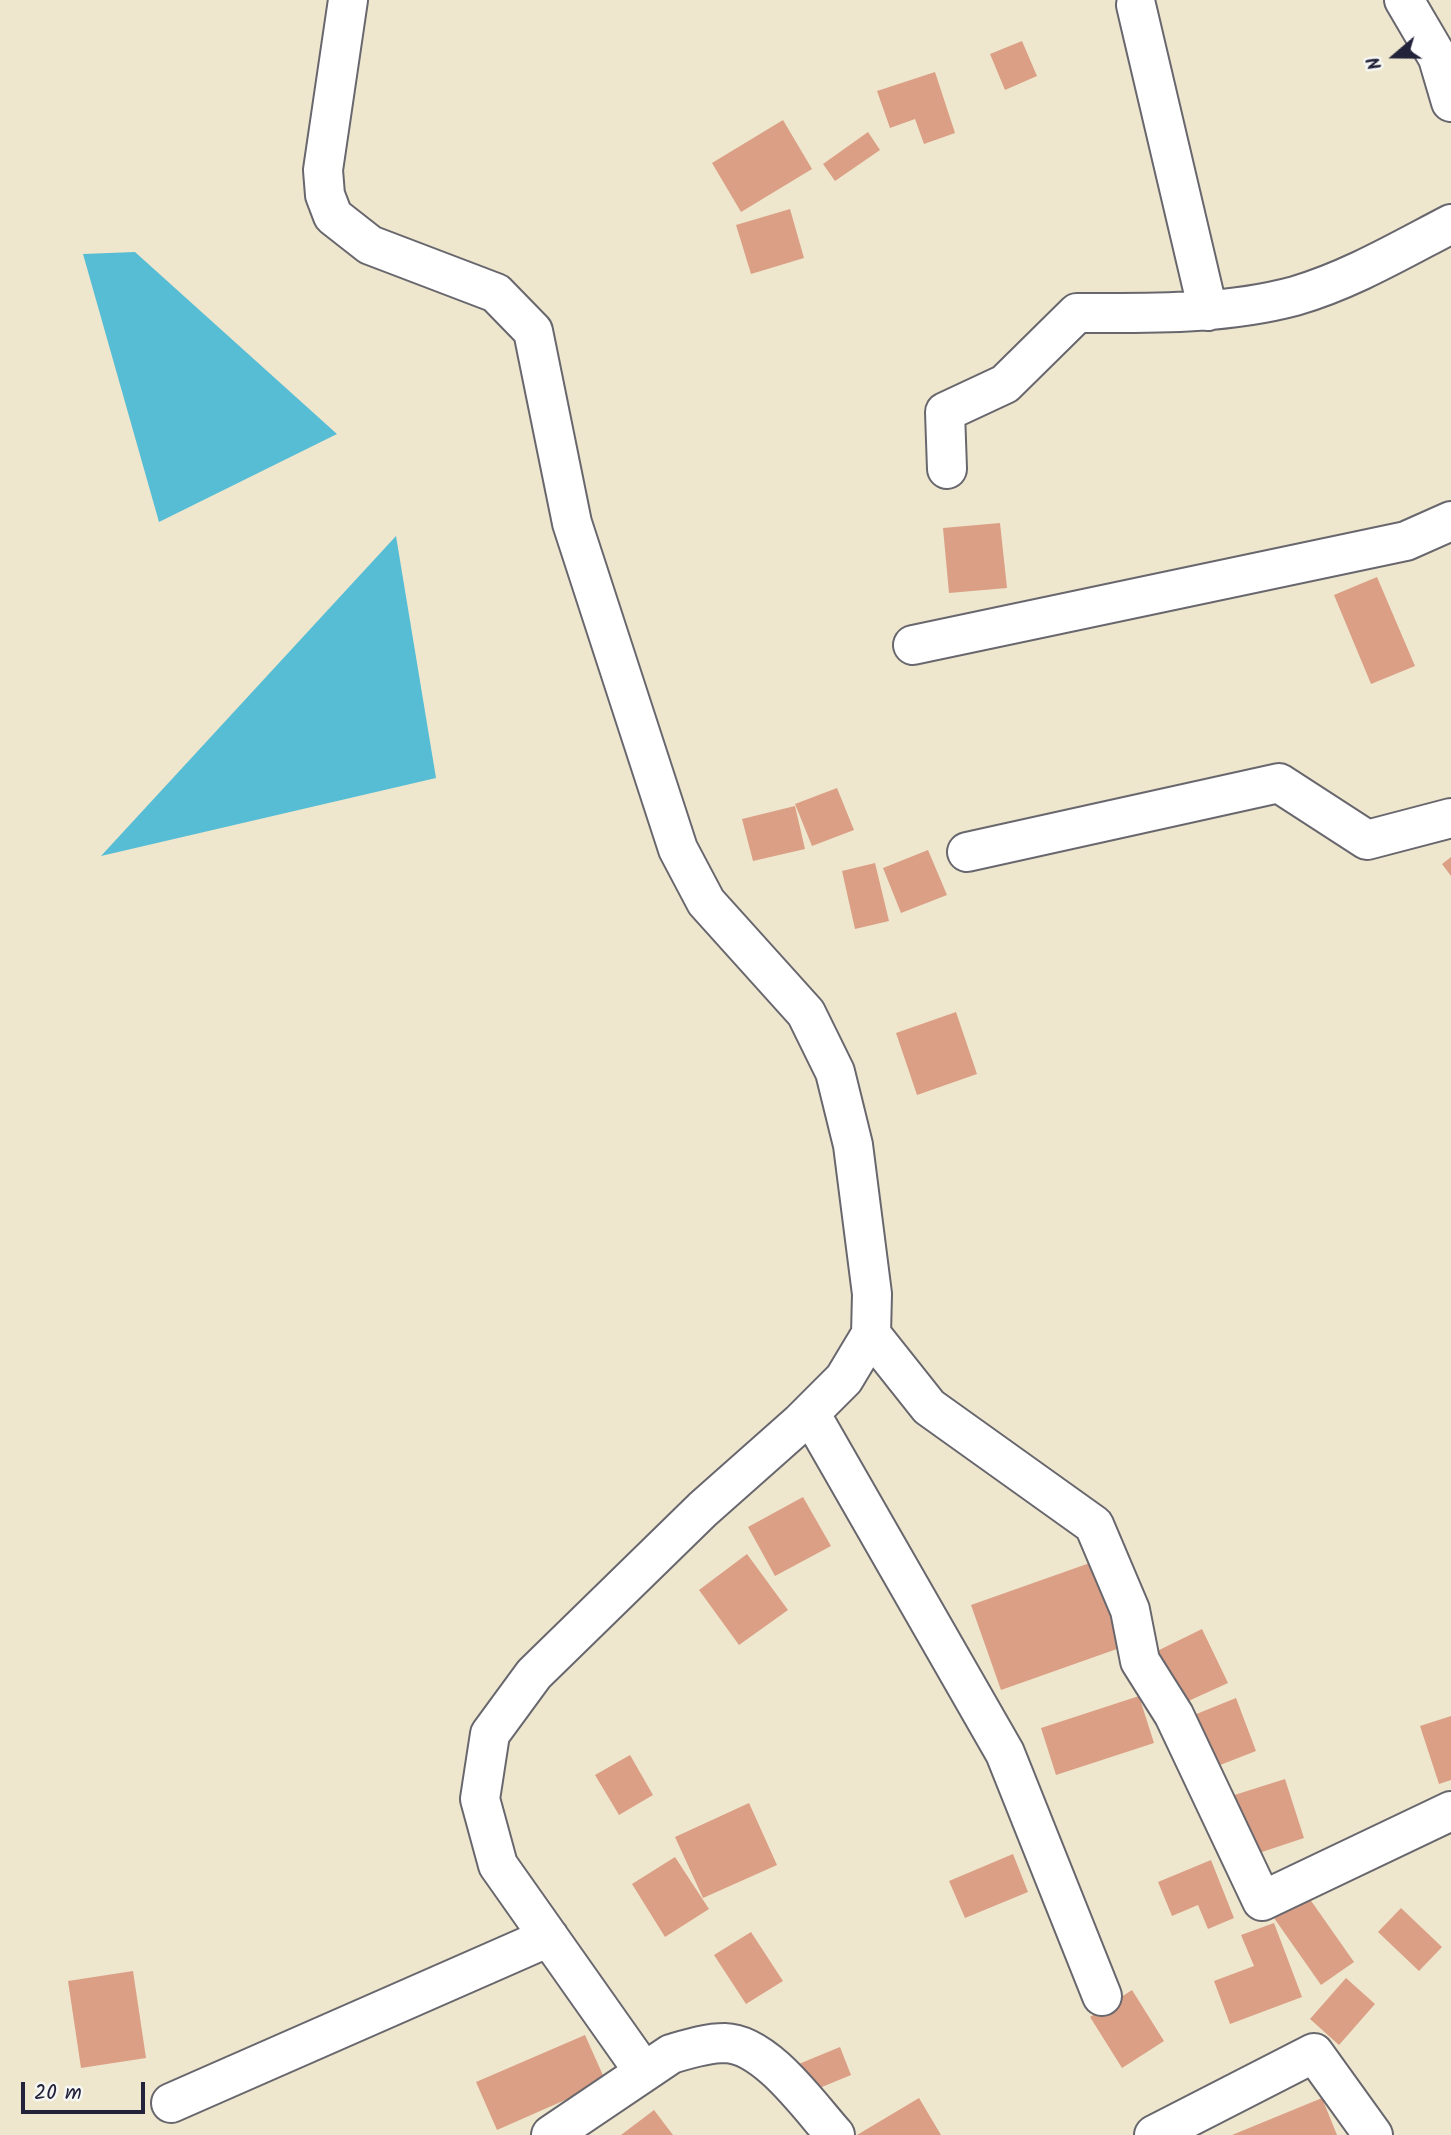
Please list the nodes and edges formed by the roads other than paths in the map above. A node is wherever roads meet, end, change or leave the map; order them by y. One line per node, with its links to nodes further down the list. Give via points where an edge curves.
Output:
1 (348, 0): 13 (street, via 323,170 333,216 370,245 496,293 533,331 572,523 678,849 706,902 806,1013 835,1072 853,1145 872,1294)
2 (1404, 0): 4 (street)
3 (1136, 5): 7 (street)
4 (1444, 54): 5 (street)
5 (1451, 102)
6 (1451, 224): 7 (street, via 1370,267 1295,296)
7 (1208, 311): 8 (street, via 1077,313 1005,384 945,412)
8 (947, 469)
9 (1451, 521): 10 (street, via 1406,541)
10 (913, 645)
11 (1451, 818): 12 (street, via 1367,840 1279,783)
12 (967, 852)
13 (871, 1334): 14 (street, via 844,1379); 15 (street, via 929,1407 1094,1525 1130,1610 1140,1661 1174,1714 1262,1901)
14 (810, 1413): 16 (street, via 703,1509 534,1674 490,1734 480,1799 494,1852); 17 (street, via 1005,1753)
15 (1451, 1811)
16 (550, 1937): 18 (street); 19 (street)
17 (1102, 1996)
18 (644, 2072): 20 (street); 21 (street, via 671,2054 694,2047 726,2043 746,2049 774,2066)
19 (171, 2104)
20 (551, 2135)
21 (835, 2135)
22 (1154, 2135): 23 (street, via 1314,2053)
23 (1373, 2135)

